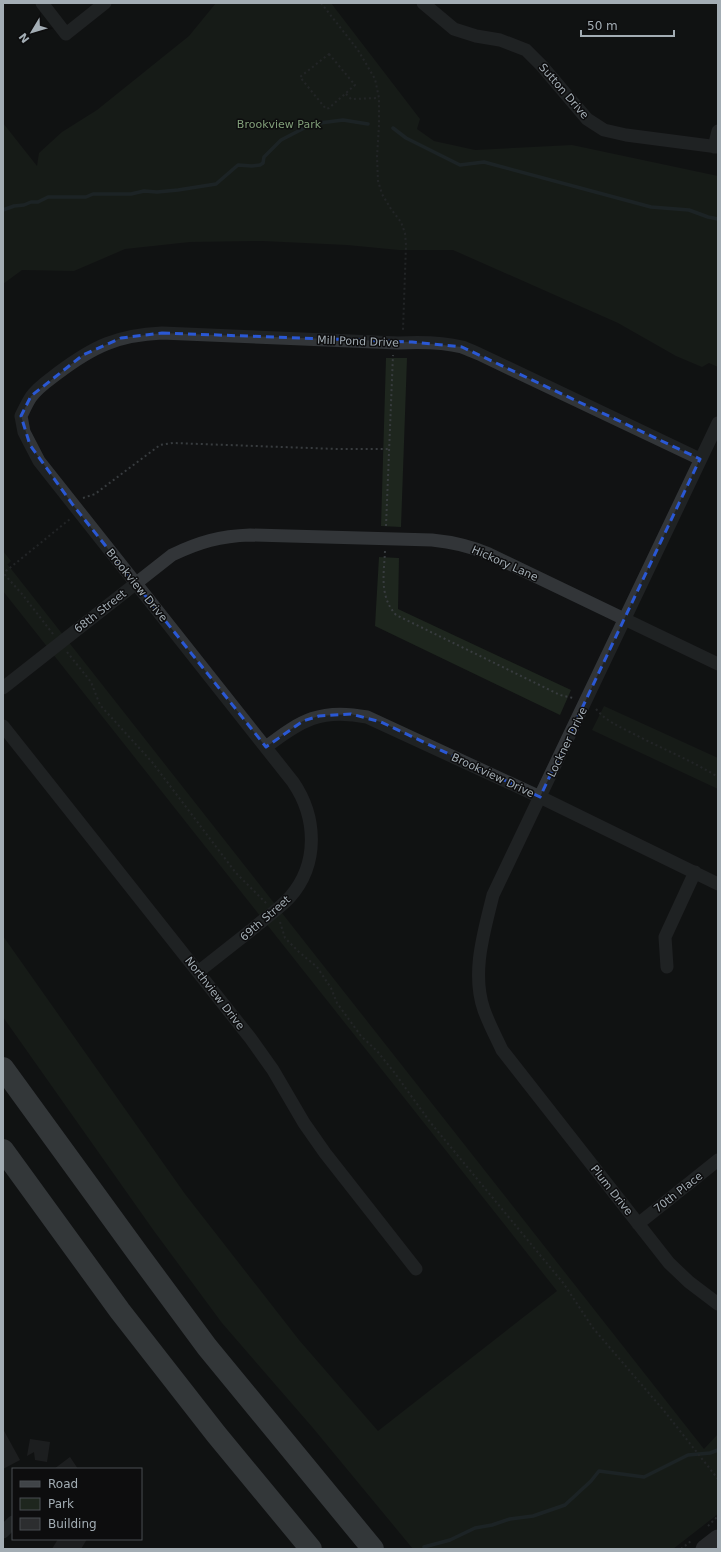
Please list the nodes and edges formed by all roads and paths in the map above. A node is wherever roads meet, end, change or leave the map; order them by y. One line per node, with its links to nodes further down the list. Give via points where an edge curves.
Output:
1 (42, 3): 2 (street, via 66,34)
2 (105, 3)
3 (321, 3): 6 (path, via 370,68)
4 (423, 3): 8 (street, Sutton Drive, via 454,29 500,40 526,50 587,119 604,130)
5 (346, 94): 5 (path, via 326,109 300,77 329,54 355,86); 6 (path, via 351,99)
6 (379, 98): 9 (path, via 378,181 382,194 405,232 403,336)
7 (718, 131): 8 (street)
8 (716, 147)
9 (398, 343): 10 (street, Mill Pond Drive, via 162,333 121,338 83,355 43,384 31,396); 12 (path, via 393,350); 13 (street, Mill Pond Drive, via 418,342 462,347)
10 (21, 416): 14 (street, Brookview Drive, via 24,432 39,461)
11 (716, 430): 13 (street, Lockner Drive)
12 (388, 449): 14 (path, via 160,445 96,494 77,500); 16 (path)
13 (700, 459): 18 (street, Lockner Drive)
14 (75, 508): 17 (street, Brookview Drive); 19 (path, via 72,517 6,571 5,575)
15 (250, 535): 16 (street, Hickory Lane); 17 (street, 68th Street, via 209,539 189,546 172,555)
16 (385, 539): 18 (street, Hickory Lane, via 432,540 471,546); 22 (path, via 383,590 387,603 396,615 560,695)
17 (136, 583): 19 (street, 68th Street); 24 (street, Brookview Drive)
18 (625, 619): 20 (street, Hickory Lane); 22 (street, Lockner Drive)
19 (60, 642): 21 (street, 68th Street); 30 (path, via 91,682 100,705 152,762 236,873)
20 (718, 664)
21 (3, 688)
22 (586, 701): 25 (path, via 610,722); 27 (street, Lockner Drive)
23 (3, 726): 32 (street, Northview Drive)
24 (266, 747): 26 (street, Brookview Drive); 27 (street, Brookview Drive, via 287,730 303,722 335,713 351,714 382,722)
25 (718, 777)
26 (293, 782): 30 (street, 69th Street, via 310,818 311,853 300,883)
27 (540, 797): 28 (street, Brookview Drive); 33 (street, Lockner Drive, via 493,895 479,962 479,984 484,1010 502,1050)
28 (695, 872): 29 (street, Brookview Drive); 31 (street, via 664,937)
29 (718, 884)
30 (274, 912): 32 (street, 69th Street); 40 (path, via 285,938 317,967 331,988 337,1003 361,1036 377,1051 430,1122 548,1263 593,1328)
31 (667, 967)
32 (198, 972): 38 (street, Northview Drive, via 273,1070 325,1153)
33 (516, 1067): 37 (street, Plum Drive)
34 (3, 1068): 45 (highway, via 207,1347)
35 (3, 1150): 44 (highway, via 120,1311 216,1434)
36 (718, 1160): 37 (street, 70th Place)
37 (638, 1224): 39 (street, Plum Drive, via 669,1263)
38 (416, 1268)
39 (718, 1304)
40 (718, 1479)
41 (12, 1523): 42 (street)
42 (3, 1532)
43 (718, 1539): 46 (street)
44 (311, 1549)
45 (373, 1549)
46 (705, 1549)

